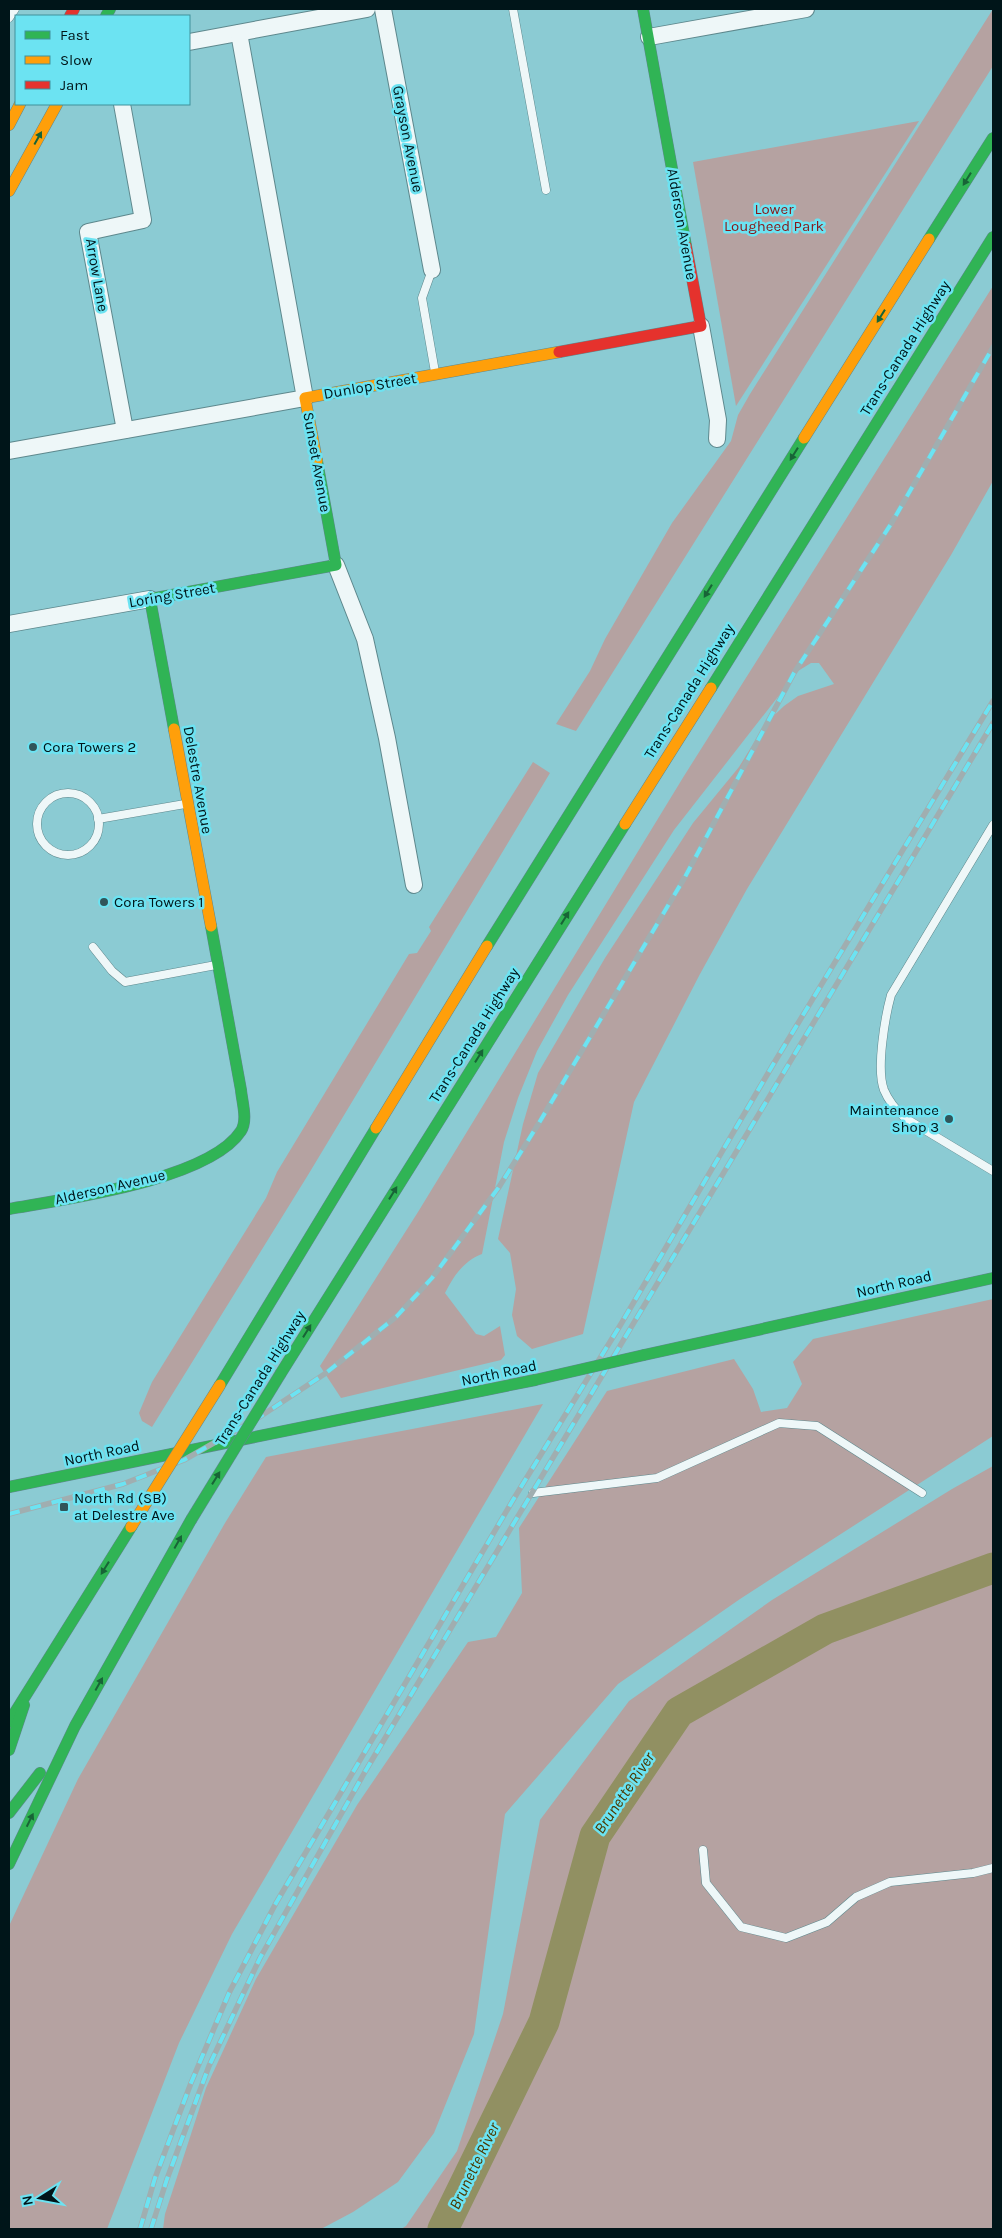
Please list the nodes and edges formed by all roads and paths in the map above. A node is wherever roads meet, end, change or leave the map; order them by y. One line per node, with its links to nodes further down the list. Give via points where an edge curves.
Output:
1 (14, 9): 7 (lane)
2 (367, 9): 8 (street)
3 (383, 9): 20 (street, Grayson Avenue)
4 (513, 9): 17 (lane)
5 (644, 9): 9 (main road, Alderson Avenue)
6 (806, 9): 9 (street)
7 (9, 18)
8 (239, 33): 10 (street); 23 (street, Sunset Avenue)
9 (649, 38): 21 (main road, Alderson Avenue)
10 (190, 42)
11 (19, 105): 14 (main road)
12 (56, 105): 16 (main road, one-way to 12)
13 (122, 105): 24 (street, Arrow Lane, via 144,220 88,232)
14 (9, 125)
15 (993, 138): 42 (main road, Trans-Canada Highway, one-way to 42, bridge, via 540,859 220,1385)
16 (14, 169): 18 (main road)
17 (546, 190)
18 (9, 191)
19 (993, 237): 44 (main road, Trans-Canada Highway, one-way to 19, bridge, via 190,1520 281,1372)
20 (432, 270): 22 (lane, via 422,298)
21 (701, 326): 22 (main road, Dunlop Street); 25 (street, Alderson Avenue, via 718,420)
22 (435, 374): 23 (main road, Dunlop Street)
23 (305, 398): 24 (street, Dunlop Street); 27 (main road, Sunset Avenue)
24 (125, 430): 26 (street, Dunlop Street)
25 (717, 439)
26 (9, 451)
27 (336, 565): 28 (main road, Loring Street); 33 (street, Sunset Avenue, via 365,639)
28 (150, 599): 29 (street, Loring Street); 30 (main road, Delestre Avenue)
29 (9, 624)
30 (187, 803): 31 (lane); 35 (main road, Delestre Avenue)
31 (98, 819): 31 (lane, via 90,802 82,796 63,793 54,796 40,810 38,829 48,847 68,855 78,853 91,844 98,830)
32 (993, 825): 36 (lane, via 891,994 884,1023 882,1060 884,1089 893,1106 905,1118)
33 (414, 885)
34 (93, 947): 35 (lane, via 118,978 128,982)
35 (216, 965): 37 (main road, Alderson Avenue, via 242,1097 244,1117 238,1135 202,1160 157,1178)
36 (993, 1172)
37 (9, 1209)
38 (993, 1278): 39 (main road, North Road, bridge, via 399,1410)
39 (9, 1488)
40 (533, 1493): 41 (lane, via 656,1478 779,1423 817,1426)
41 (922, 1493)
42 (29, 1689): 43 (main road, Trans-Canada Highway); 45 (main road)
43 (9, 1722)
44 (75, 1726): 46 (main road); 48 (main road, Trans-Canada Highway, one-way to 44)
45 (9, 1750)
46 (9, 1814)
47 (703, 1850): 49 (lane, via 706,1883 741,1927 786,1938 827,1922 856,1897 890,1882)
48 (9, 1864)
49 (993, 1868)

